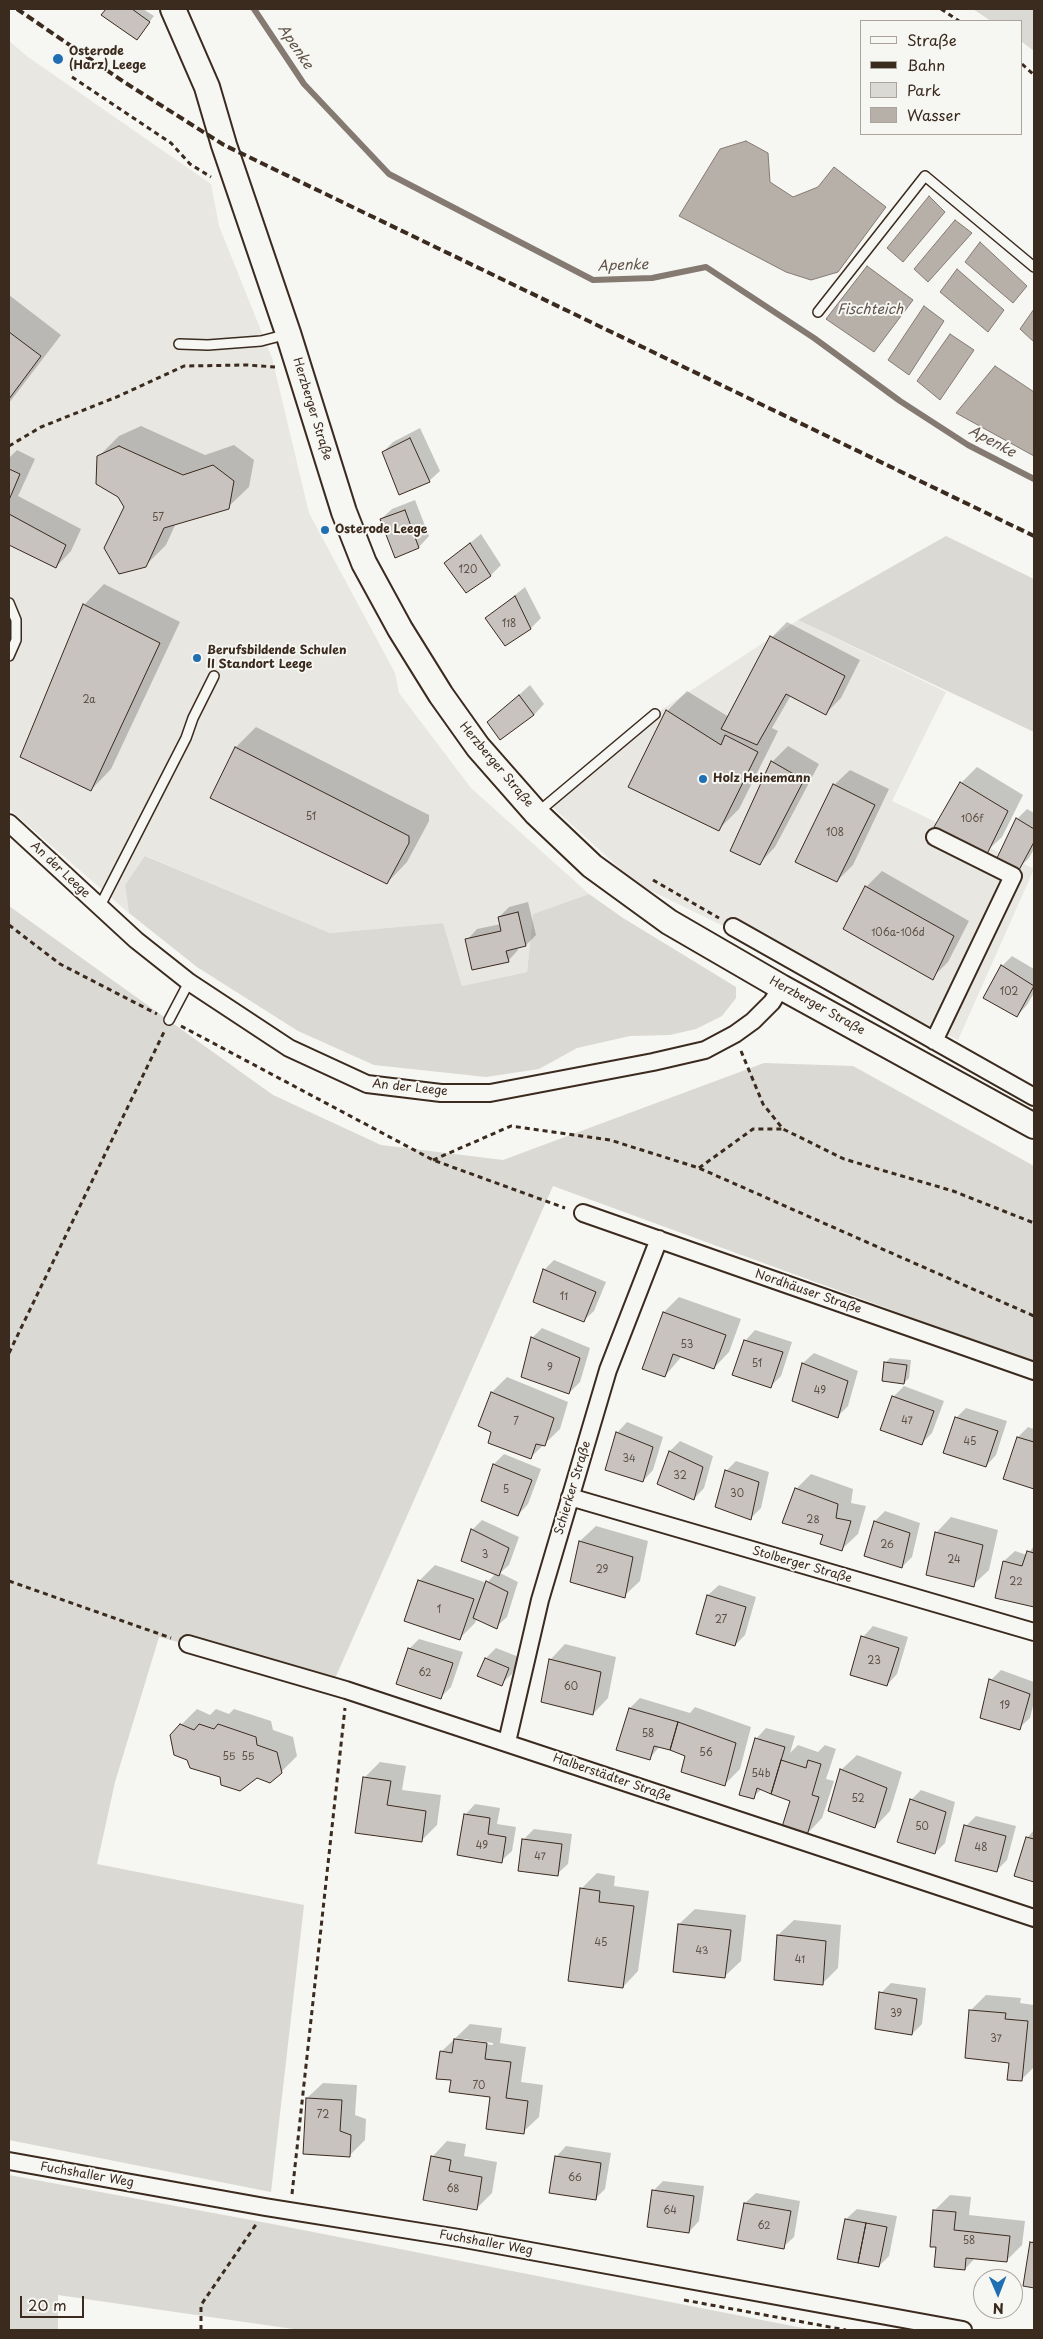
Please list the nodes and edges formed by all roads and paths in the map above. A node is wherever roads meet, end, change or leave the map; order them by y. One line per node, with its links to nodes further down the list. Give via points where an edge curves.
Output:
1 (174, 9): 10 (street, Herzberger Straße, via 207,87)
2 (941, 9): 3 (path)
3 (958, 20)
4 (1023, 65): 5 (path)
5 (1034, 75)
6 (72, 76): 7 (path, via 171,143 190,164)
7 (215, 179)
8 (1034, 267): 9 (lane, via 925,176)
9 (818, 312)
10 (288, 334): 11 (lane, via 261,341); 18 (street, Herzberger Straße, via 344,512 364,563 441,695 478,747)
11 (179, 344)
12 (276, 367): 13 (path, via 247,364 184,366 41,427)
13 (9, 446)
14 (9, 603): 15 (lane, via 16,620 16,640)
15 (9, 656)
16 (214, 676): 21 (lane)
17 (655, 714): 18 (lane)
18 (536, 813): 25 (street, Herzberger Straße, via 592,866 630,895 669,922)
19 (9, 823): 21 (street, An der Leege)
20 (935, 837): 28 (street, via 1013,876)
21 (100, 906): 24 (street, An der Leege)
22 (9, 925): 26 (path, via 60,964)
23 (734, 927): 28 (street)
24 (189, 982): 26 (lane); 27 (street, An der Leege, via 289,1048 367,1084 441,1093 490,1093 653,1062 705,1050)
25 (781, 987): 27 (street, An der Leege, via 772,1002); 30 (street, Herzberger Straße)
26 (169, 1020): 32 (path); 38 (path)
27 (735, 1034): 31 (path, via 763,1104)
28 (934, 1041): 29 (street)
29 (1034, 1097)
30 (1034, 1126)
31 (783, 1129): 33 (path, via 753,1129); 35 (path, via 844,1159 953,1191)
32 (433, 1160): 33 (path, via 510,1126 610,1140); 34 (path)
33 (699, 1168): 37 (path)
34 (582, 1213): 36 (street, Nordhäuser Straße)
35 (1034, 1223)
36 (658, 1239): 39 (street, Nordhäuser Straße); 40 (street, Schierker Straße, via 608,1370)
37 (1034, 1316)
38 (9, 1353)
39 (1034, 1371)
40 (570, 1497): 42 (street, Stolberger Straße); 45 (street, Schierker Straße, via 540,1600)
41 (9, 1581): 43 (path)
42 (1034, 1632)
43 (188, 1644): 44 (street, Halberstädter Straße)
44 (346, 1690): 45 (street, Halberstädter Straße); 49 (path)
45 (507, 1742): 46 (street, Halberstädter Straße)
46 (1034, 1918)
47 (9, 2161): 48 (street, Fuchshaller Weg)
48 (265, 2207): 49 (street, Fuchshaller Weg); 50 (path, via 201,2305)
49 (290, 2211): 51 (street, Fuchshaller Weg, via 459,2238)
50 (201, 2330)
51 (963, 2330)

